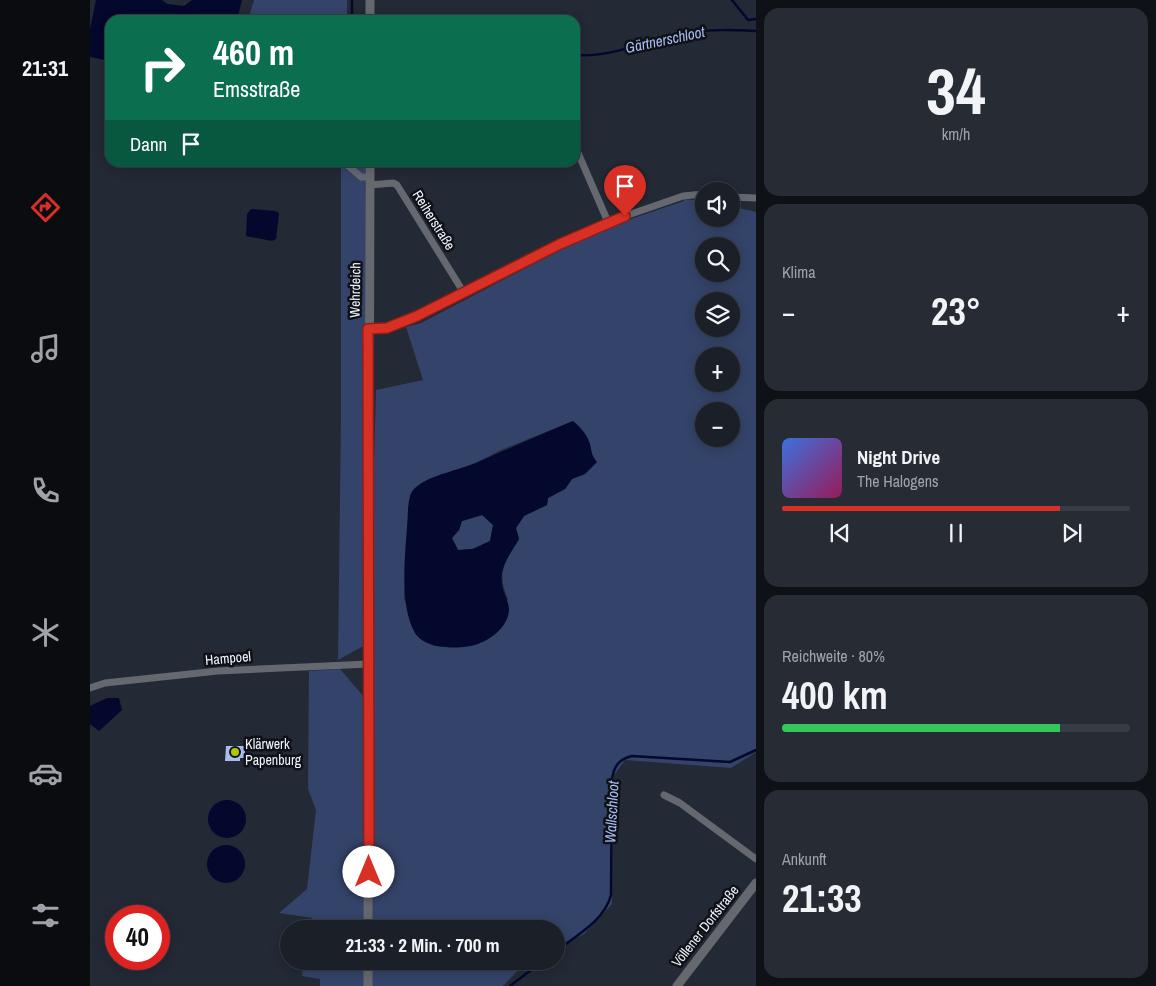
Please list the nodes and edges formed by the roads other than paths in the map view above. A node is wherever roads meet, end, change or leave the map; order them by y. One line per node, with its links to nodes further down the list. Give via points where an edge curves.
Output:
1 (370, 0): 2 (street)
2 (370, 15)
3 (580, 158): 10 (street)
4 (350, 167): 6 (street)
5 (370, 167): 6 (street, Wehrdeich)
6 (370, 181): 11 (street, Reiherstraße, via 397,184); 12 (street, Wehrdeich)
7 (695, 195): 10 (street, via 682,196)
8 (740, 197): 9 (street)
9 (756, 198)
10 (608, 222): 11 (street)
11 (464, 293): 12 (street, via 387,328)
12 (368, 329): 13 (street, Wehrdeich)
13 (369, 664): 14 (street, Hampoel, via 218,671 105,683); 18 (street, Wehrdeich)
14 (90, 688)
15 (664, 795): 16 (street, via 680,803)
16 (756, 859)
17 (756, 883): 21 (street, Völlener Dorfstraße)
18 (368, 920)
19 (368, 970): 20 (street)
20 (368, 986)
21 (676, 986)

